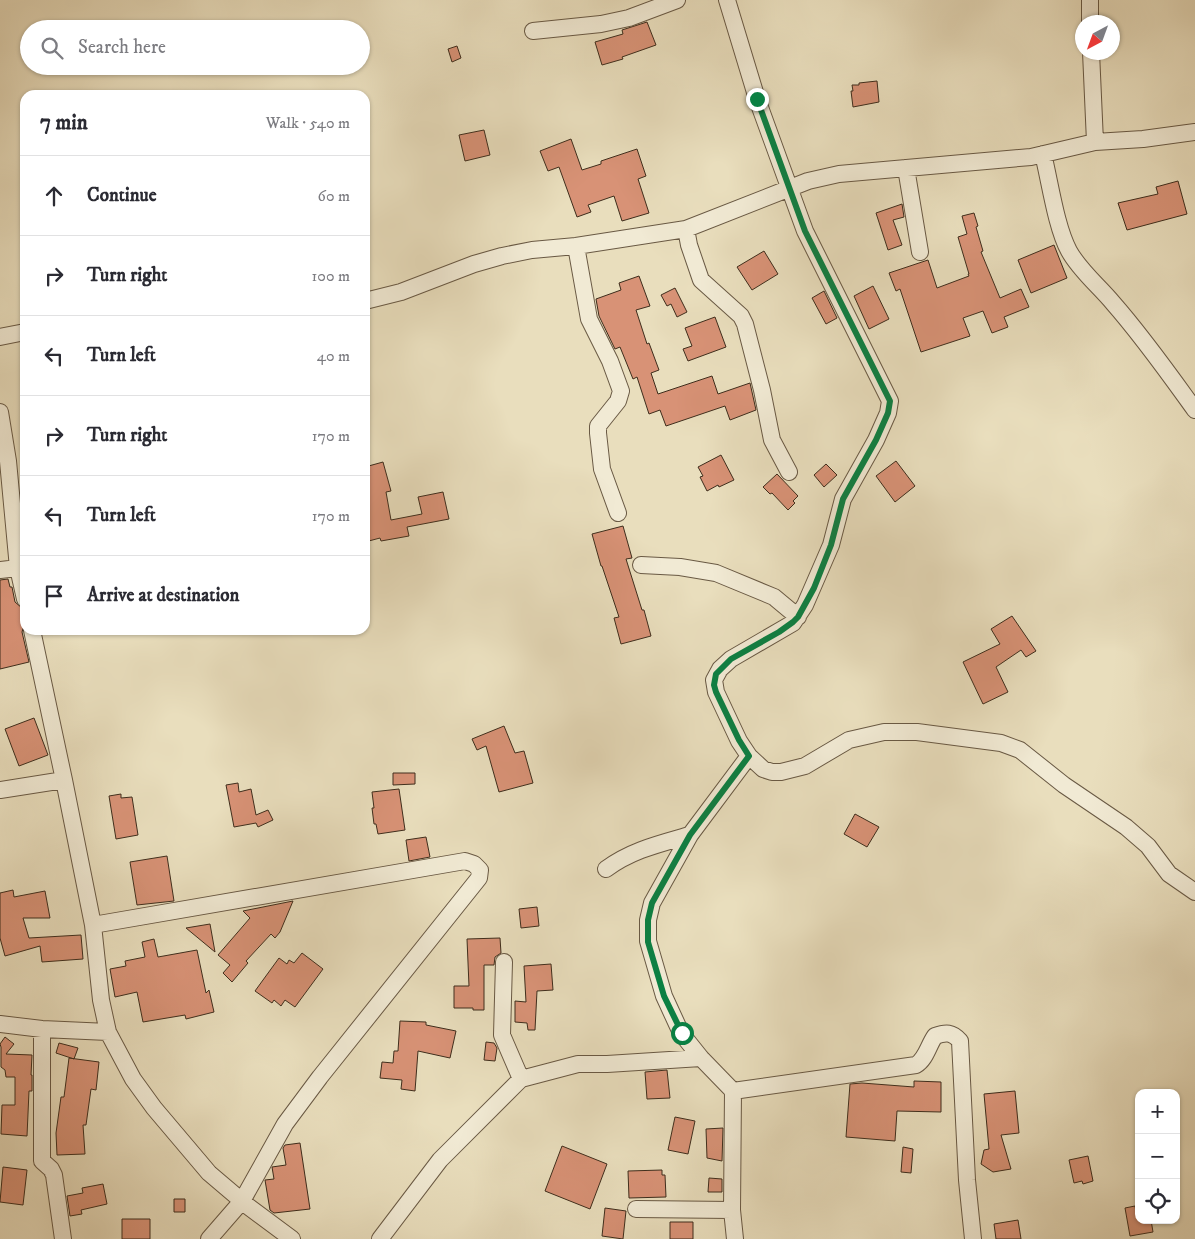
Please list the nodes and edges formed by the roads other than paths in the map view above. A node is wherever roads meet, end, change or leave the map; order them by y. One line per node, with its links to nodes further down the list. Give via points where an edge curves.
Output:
1 (677, 0): 5 (street, via 629,18)
2 (727, 0): 11 (street, via 757,99)
3 (1090, 0): 4 (street)
4 (1090, 15)
5 (533, 31)
6 (1091, 60): 8 (street)
7 (1195, 132): 8 (street)
8 (1095, 142): 9 (street)
9 (1043, 154): 10 (street); 18 (street, via 1068,250 1126,319)
10 (906, 168): 11 (street, via 839,174 808,180); 14 (street)
11 (791, 188): 12 (street); 26 (street, via 809,238 890,401 876,440 843,499 831,545)
12 (686, 229): 13 (street); 20 (street, via 701,280 741,316 745,324 772,440)
13 (576, 246): 15 (street, via 502,256); 21 (street, via 589,320 621,391 618,401 598,426 602,469)
14 (920, 252)
15 (370, 300)
16 (20, 333): 17 (street)
17 (0, 337)
18 (1195, 410)
19 (0, 412): 22 (street)
20 (789, 472)
21 (618, 513)
22 (20, 554)
23 (641, 565): 26 (street, via 716,573 774,598)
24 (0, 570): 25 (street)
25 (20, 570)
26 (798, 617): 28 (street, via 779,632 731,659 714,680 716,692)
27 (33, 635): 29 (street)
28 (749, 756): 31 (street); 33 (street, via 763,769 781,772 805,766 849,740 884,732 917,732 1001,743 1020,750 1126,827 1148,846 1169,874)
29 (64, 780): 30 (street); 34 (street)
30 (0, 790)
31 (690, 835): 32 (street, via 635,851); 39 (street, via 652,903 647,932 664,996 682,1033)
32 (606, 869)
33 (1195, 892)
34 (93, 925): 38 (street); 42 (street, via 465,862 480,870 479,878 286,1124)
35 (504, 962): 40 (street, via 502,1035)
36 (0, 1024): 37 (street)
37 (42, 1029): 38 (street); 45 (street, via 42,1161 54,1174)
38 (108, 1032): 42 (street, via 133,1079 154,1108 209,1173)
39 (701, 1058): 40 (street, via 578,1064); 41 (street)
40 (521, 1079): 48 (street, via 440,1160)
41 (734, 1092): 44 (street); 50 (street, via 916,1065 922,1061 935,1036 954,1035 960,1041)
42 (242, 1201): 46 (street); 47 (street)
43 (636, 1209): 44 (street)
44 (732, 1210): 49 (street)
45 (63, 1239)
46 (209, 1239)
47 (292, 1239)
48 (380, 1239)
49 (735, 1239)
50 (973, 1239)

